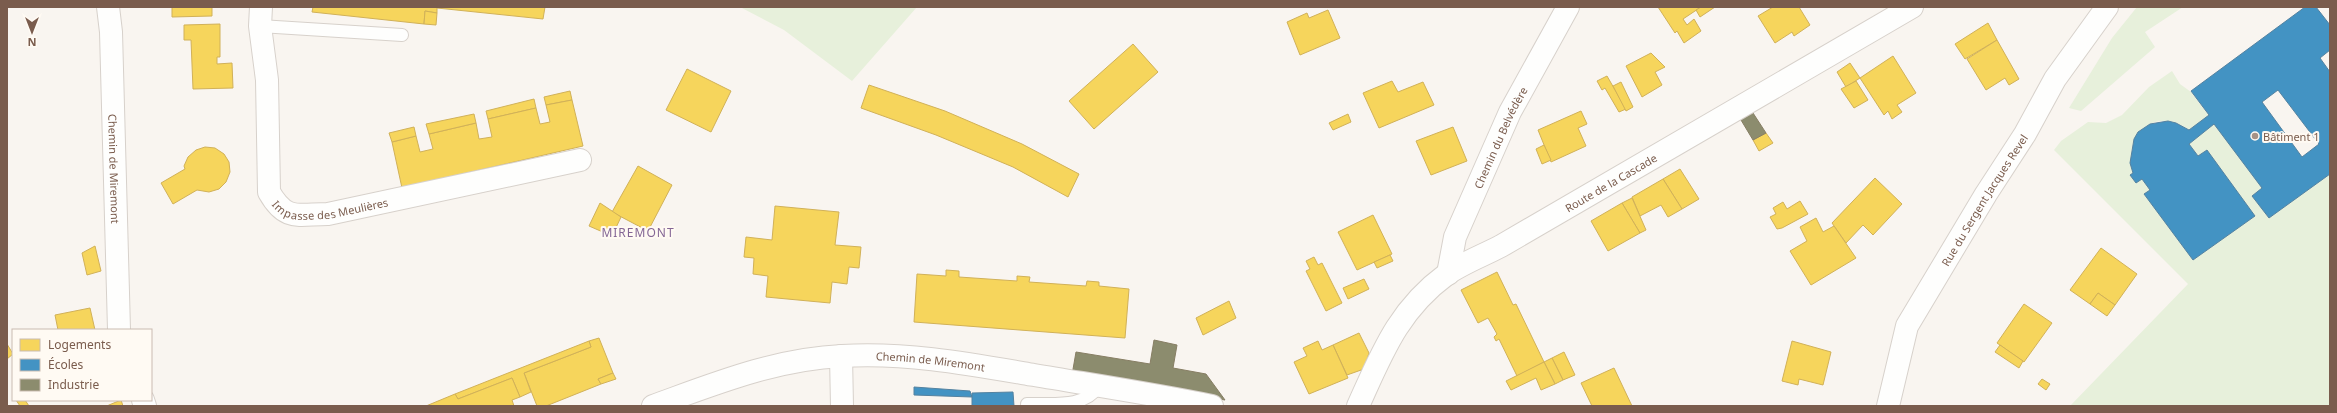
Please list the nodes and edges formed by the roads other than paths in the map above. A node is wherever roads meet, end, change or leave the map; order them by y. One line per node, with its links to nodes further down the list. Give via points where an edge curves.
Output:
1 (108, 7): 9 (street, Chemin de Miremont, via 111,32)
2 (1568, 7): 8 (street, Chemin du Belvédère, via 1510,112 1455,237)
3 (1912, 7): 8 (street, Route de la Cascade, via 1501,246)
4 (2107, 7): 17 (street, Rue du Sergent Jacques Revel, via 2055,79 2025,134 1907,326)
5 (261, 16): 6 (lane); 7 (street, Impasse des Meulières, via 267,80 269,192 278,208 291,214 328,214)
6 (402, 35)
7 (580, 160)
8 (1448, 274): 16 (street, Route de la Cascade, via 1414,304 1396,326 1383,348)
9 (119, 329)
10 (841, 356): 11 (street, Chemin de Miremont, via 910,356); 13 (street, Chemin de Miremont, via 785,363 732,377); 14 (street)
11 (1099, 386): 12 (lane, via 1092,395 1075,402); 15 (street, Chemin de Miremont)
12 (1027, 404)
13 (652, 406)
14 (842, 406)
15 (1212, 406)
16 (1358, 406)
17 (1888, 406)

